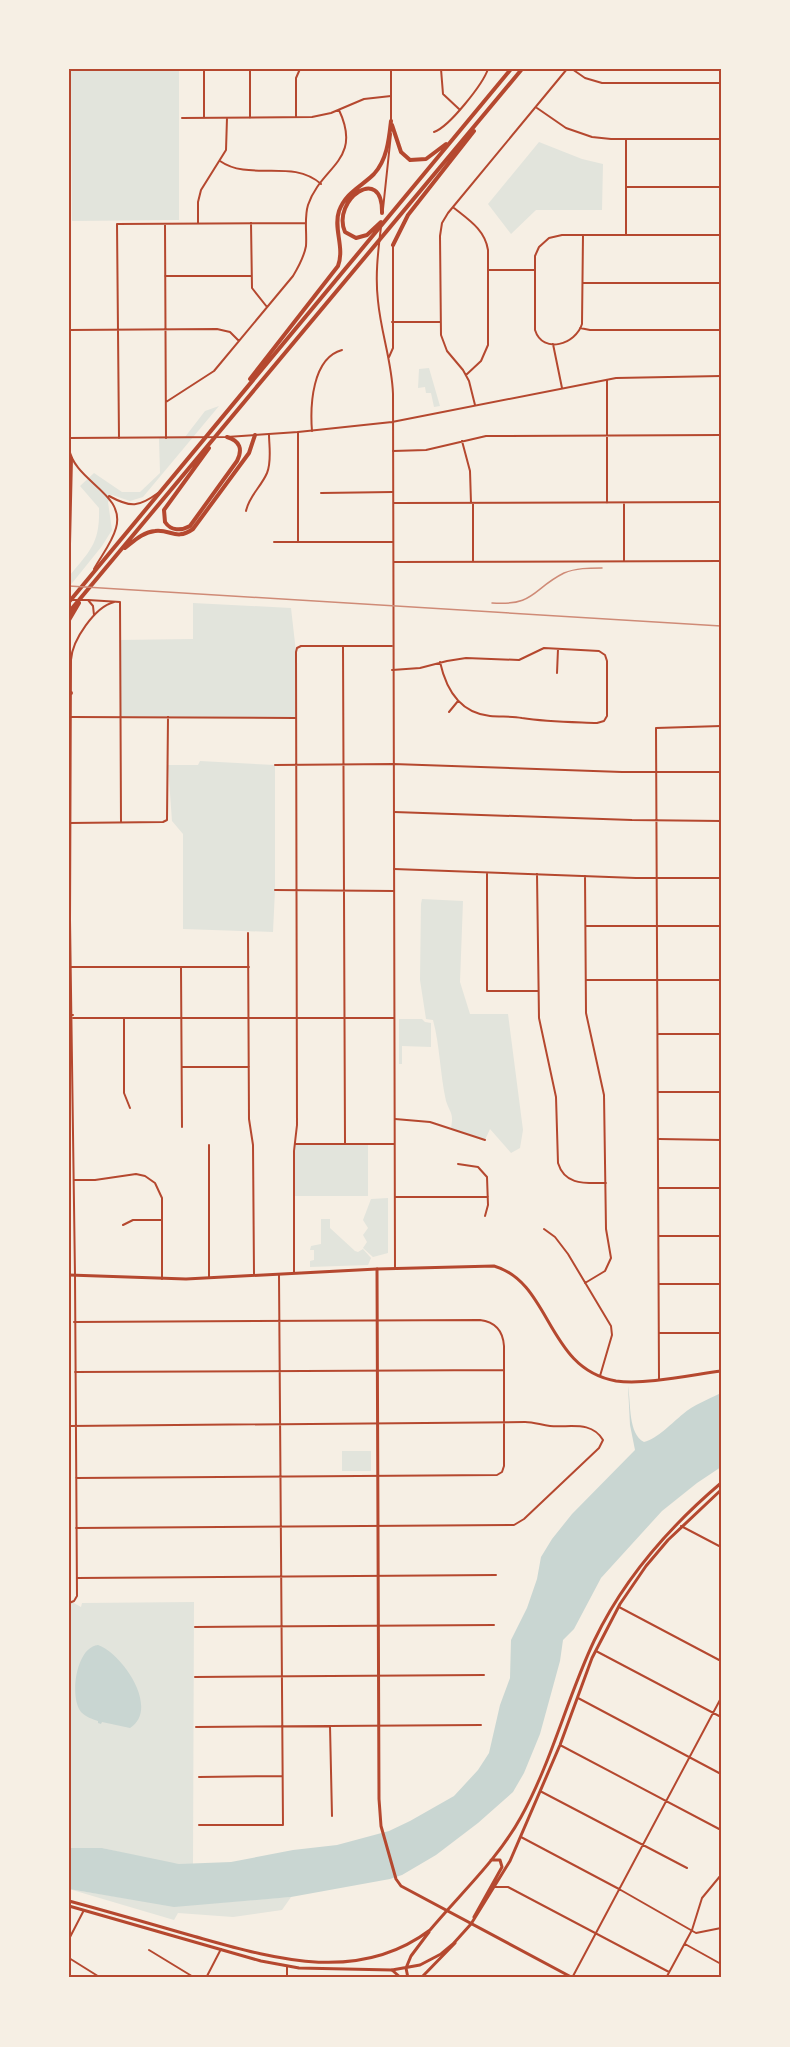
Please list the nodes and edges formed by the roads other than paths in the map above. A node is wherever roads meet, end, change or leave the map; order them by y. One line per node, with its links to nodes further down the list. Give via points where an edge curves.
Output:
1 (204, 69): 19 (street)
2 (250, 69): 21 (street)
3 (300, 69): 17 (street, via 296,78)
4 (391, 69): 12 (street)
5 (441, 69): 15 (street, via 443,94)
6 (488, 69): 15 (street)
7 (511, 69): 23 (highway)
8 (522, 69): 13 (highway)
9 (567, 69): 14 (street)
10 (572, 69): 11 (street, via 602,83)
11 (721, 83)
12 (391, 96): 16 (street, via 364,99); 22 (street)
13 (493, 104): 41 (highway, via 408,215); 80 (highway)
14 (536, 107): 26 (street, via 574,131); 32 (street)
15 (459, 109): 24 (street, via 443,128)
16 (339, 110): 17 (street, via 321,116); 28 (street, via 346,128 346,146)
17 (296, 117): 21 (street)
18 (182, 118): 19 (street)
19 (204, 118): 20 (street)
20 (227, 118): 21 (street); 27 (street, via 227,145)
21 (250, 118)
22 (391, 121): 23 (highway, via 401,152 414,161 430,157); 33 (street); 68 (highway, via 380,166 349,194 340,210 337,226 341,255 335,271)
23 (461, 128): 31 (highway)
24 (434, 132)
25 (721, 138): 26 (street)
26 (626, 139): 29 (street)
27 (220, 161): 28 (street, via 238,170 299,171); 34 (street, via 201,190)
28 (321, 184): 36 (street, via 310,200)
29 (626, 187): 30 (street); 39 (street)
30 (721, 187)
31 (400, 202): 33 (highway, via 364,237 353,238 343,229 346,206 363,189 377,192); 68 (highway)
32 (453, 207): 42 (street, via 481,232 487,246); 50 (street, via 441,230)
33 (382, 213): 59 (street, via 378,302)
34 (198, 223): 35 (street); 37 (street)
35 (251, 223): 36 (street); 45 (street)
36 (306, 223): 48 (street, via 300,265)
37 (165, 224): 44 (street); 54 (street, via 117,224)
38 (583, 235): 39 (street); 43 (street, via 558,235 545,241 537,251); 46 (street)
39 (626, 235): 40 (street)
40 (721, 235)
41 (393, 245): 49 (street)
42 (488, 270): 43 (street); 60 (street, via 488,345 481,361)
43 (535, 270): 57 (street, via 535,330 542,341)
44 (165, 276): 45 (street); 52 (street)
45 (251, 276): 48 (street, via 253,291)
46 (583, 283): 47 (street); 51 (street)
47 (721, 283)
48 (267, 307): 56 (street)
49 (393, 322): 50 (street); 59 (street)
50 (440, 322): 60 (street, via 444,346)
51 (580, 328): 55 (street); 57 (street, via 567,342)
52 (165, 329): 54 (street); 56 (street, via 221,329); 64 (street)
53 (69, 330): 54 (street)
54 (118, 330): 76 (street)
55 (721, 330)
56 (239, 341): 64 (street, via 214,370)
57 (553, 344): 63 (street)
58 (342, 350): 69 (street, via 330,356 315,383)
59 (389, 357): 67 (street)
60 (466, 375): 65 (street)
61 (721, 376): 62 (street)
62 (607, 379): 63 (street); 74 (street)
63 (562, 388): 65 (street)
64 (166, 402): 77 (street)
65 (475, 405): 67 (street)
66 (69, 414): 78 (street)
67 (392, 422): 69 (street); 82 (street)
68 (215, 426): 84 (highway)
69 (312, 430): 70 (street)
70 (298, 432): 71 (street); 95 (street)
71 (269, 434): 72 (street); 93 (street, via 269,467)
72 (255, 435): 75 (street); 98 (highway, via 249,453 193,530 178,535 149,532)
73 (721, 435): 74 (street)
74 (607, 436): 79 (street, via 493,436); 91 (street)
75 (227, 437): 77 (street); 80 (highway, via 241,449 234,466 190,526 182,530 170,528 164,510)
76 (119, 438): 77 (street); 78 (street)
77 (166, 438)
78 (69, 439)
79 (462, 441): 82 (street, via 426,450); 90 (street, via 470,467)
80 (208, 446): 98 (highway)
81 (69, 448): 83 (street)
82 (393, 451): 85 (street)
83 (72, 458): 87 (street); 97 (street)
84 (164, 488): 87 (street, via 135,505); 103 (highway)
85 (393, 492): 86 (street); 89 (street)
86 (321, 493)
87 (104, 494): 103 (street, via 116,508 116,526)
88 (721, 502): 92 (street)
89 (393, 503): 90 (street); 96 (street)
90 (472, 503): 91 (street); 102 (street)
91 (607, 503): 92 (street)
92 (624, 503): 99 (street)
93 (246, 511)
94 (274, 542): 95 (street)
95 (298, 542): 96 (street)
96 (393, 542): 101 (street)
97 (70, 544)
98 (120, 551): 107 (highway)
99 (624, 561): 100 (street); 102 (street)
100 (721, 561)
101 (393, 562): 102 (street); 112 (street)
102 (473, 562)
103 (88, 580): 105 (highway)
104 (88, 600): 105 (street); 106 (street); 109 (street, via 93,606)
105 (69, 601)
106 (114, 602): 109 (street); 121 (street, via 120,602)
107 (76, 606): 108 (highway); 110 (highway)
108 (69, 612)
109 (93, 617): 117 (street, via 72,648)
110 (69, 620)
111 (344, 646): 112 (street); 123 (street, via 297,648); 125 (street)
112 (392, 646): 115 (street)
113 (558, 648): 114 (street, via 540,649 519,660 473,658); 116 (street); 118 (street, via 604,653 604,721 486,716)
114 (440, 663): 115 (street); 118 (street, via 447,686)
115 (392, 670): 126 (street)
116 (557, 673)
117 (70, 693): 120 (street)
118 (458, 701): 119 (street)
119 (449, 712)
120 (71, 717): 121 (street); 131 (street)
121 (120, 717): 122 (street); 135 (street)
122 (168, 717): 123 (street); 135 (street, via 167,820)
123 (295, 718): 128 (street)
124 (721, 726): 129 (street, via 656,728)
125 (344, 764): 126 (street); 128 (street); 146 (street)
126 (393, 764): 129 (street); 132 (street)
127 (275, 765): 128 (street)
128 (295, 765): 145 (street)
129 (657, 772): 130 (street); 133 (street)
130 (721, 772)
131 (70, 776): 136 (street)
132 (393, 812): 133 (street); 137 (street)
133 (657, 820): 134 (street); 142 (street)
134 (721, 821)
135 (121, 822): 136 (street)
136 (70, 823): 138 (street)
137 (394, 869): 139 (street); 147 (street)
138 (70, 871): 148 (street)
139 (487, 873): 140 (street); 159 (street, via 487,991)
140 (537, 874): 141 (street); 159 (street)
141 (585, 876): 142 (street); 149 (street)
142 (658, 878): 143 (street); 150 (street)
143 (721, 878)
144 (275, 890): 145 (street)
145 (296, 891): 146 (street); 164 (street)
146 (344, 891): 147 (street); 165 (street)
147 (394, 891): 166 (street)
148 (70, 920): 153 (street)
149 (585, 926): 150 (street); 156 (street)
150 (658, 926): 151 (street); 157 (street)
151 (721, 926)
152 (249, 933): 154 (street)
153 (71, 967): 155 (street); 160 (street)
154 (249, 967): 155 (street); 163 (street)
155 (181, 968): 162 (street)
156 (586, 980): 157 (street); 189 (street, via 587,1022 604,1095)
157 (658, 980): 158 (street); 167 (street)
158 (721, 980)
159 (538, 991): 189 (street, via 540,1029 556,1097 560,1168 573,1181)
160 (71, 1016): 161 (street); 169 (street)
161 (124, 1018): 162 (street); 174 (street, via 124,1093)
162 (182, 1018): 163 (street); 170 (street)
163 (249, 1018): 164 (street); 171 (street)
164 (297, 1018): 165 (street); 182 (street)
165 (345, 1018): 166 (street); 183 (street)
166 (394, 1018): 176 (street)
167 (659, 1034): 168 (street); 172 (street)
168 (721, 1034)
169 (71, 1064): 175 (street)
170 (182, 1067): 171 (street); 177 (street)
171 (249, 1067): 208 (street, via 249,1119 254,1145)
172 (659, 1092): 173 (street); 178 (street)
173 (721, 1092)
174 (130, 1108)
175 (71, 1112): 187 (street)
176 (394, 1119): 179 (street, via 430,1122); 181 (street)
177 (182, 1127)
178 (659, 1139): 180 (street); 190 (street)
179 (485, 1140)
180 (721, 1140)
181 (394, 1143): 183 (street); 192 (street)
182 (295, 1144): 183 (street); 204 (street)
183 (345, 1144)
184 (208, 1145): 209 (street)
185 (458, 1164): 193 (street, via 482,1170 488,1182)
186 (69, 1167): 187 (street)
187 (74, 1167): 188 (street)
188 (74, 1180): 195 (street); 197 (street, via 146,1176 160,1192)
189 (606, 1183): 211 (street, via 606,1229 611,1257 605,1271)
190 (659, 1188): 191 (street); 200 (street)
191 (721, 1188)
192 (395, 1197): 193 (street); 203 (street)
193 (488, 1197): 196 (street)
194 (69, 1215): 195 (street)
195 (74, 1215): 206 (street)
196 (485, 1216)
197 (162, 1220): 198 (street, via 133,1220); 210 (street)
198 (123, 1225)
199 (544, 1229): 211 (street, via 564,1248)
200 (659, 1236): 201 (street); 212 (street)
201 (721, 1236)
202 (377, 1269): 203 (main road); 204 (main road); 214 (main road)
203 (395, 1269): 224 (main road, via 481,1265 506,1270 526,1286 565,1348)
204 (294, 1274): 207 (main road)
205 (69, 1275): 206 (main road)
206 (75, 1275): 210 (main road); 216 (street)
207 (279, 1275): 208 (main road); 215 (street)
208 (254, 1276): 209 (main road)
209 (209, 1278): 210 (main road)
210 (162, 1279)
211 (585, 1283): 224 (street, via 612,1330)
212 (659, 1284): 213 (street); 217 (street)
213 (721, 1284)
214 (377, 1320): 215 (street); 219 (main road); 220 (street, via 490,1322 504,1342)
215 (279, 1321): 216 (street); 221 (street)
216 (74, 1322): 223 (street)
217 (659, 1333): 218 (street); 225 (street)
218 (721, 1333)
219 (377, 1370): 220 (street); 221 (street); 227 (main road)
220 (504, 1370): 226 (street)
221 (280, 1371): 223 (street); 228 (street)
222 (721, 1371): 225 (main road)
223 (75, 1372): 229 (street)
224 (600, 1376): 225 (main road, via 624,1382)
225 (659, 1379)
226 (504, 1422): 227 (street); 232 (street, via 502,1472); 237 (street, via 580,1426 592,1429 603,1440 518,1523)
227 (378, 1423): 228 (street); 232 (main road)
228 (280, 1424): 229 (street); 231 (street)
229 (75, 1425): 230 (street); 233 (street)
230 (69, 1426)
231 (280, 1476): 232 (street); 233 (street); 236 (street)
232 (378, 1476): 237 (main road)
233 (76, 1478): 239 (street)
234 (721, 1483): 280 (main road, via 664,1536 615,1602 587,1656 528,1803 511,1834)
235 (721, 1490): 238 (main road)
236 (281, 1526): 237 (street); 239 (street); 243 (street)
237 (378, 1526): 242 (main road)
238 (681, 1526): 240 (street); 246 (main road, via 646,1566)
239 (76, 1528): 244 (street)
240 (721, 1547)
241 (496, 1575): 242 (street)
242 (379, 1576): 243 (street); 249 (main road)
243 (281, 1577): 244 (street); 248 (street)
244 (76, 1578): 245 (street, via 77,1596)
245 (71, 1603)
246 (619, 1607): 251 (main road); 252 (street)
247 (494, 1625): 249 (street)
248 (281, 1626): 249 (street); 250 (street); 254 (street)
249 (379, 1626): 255 (main road)
250 (195, 1627)
251 (596, 1651): 257 (main road); 259 (street)
252 (721, 1661)
253 (484, 1675): 255 (street)
254 (282, 1676): 255 (street); 256 (street); 262 (street)
255 (379, 1676): 264 (main road)
256 (195, 1677)
257 (578, 1698): 266 (main road); 267 (street)
258 (721, 1698): 259 (street)
259 (713, 1713): 260 (street); 267 (street)
260 (721, 1717)
261 (482, 1725): 264 (street)
262 (282, 1726): 263 (street); 265 (street); 271 (street)
263 (330, 1726): 264 (street); 275 (street)
264 (380, 1726): 290 (main road, via 382,1831 396,1879 403,1888)
265 (196, 1727)
266 (560, 1745): 273 (main road); 274 (street)
267 (689, 1757): 270 (street); 274 (street)
268 (69, 1762): 269 (street)
269 (69, 1768)
270 (721, 1774)
271 (282, 1776): 272 (street); 276 (street, via 283,1825)
272 (199, 1777)
273 (540, 1791): 278 (main road); 279 (street)
274 (666, 1801): 277 (street); 279 (street)
275 (332, 1816)
276 (199, 1825)
277 (721, 1830)
278 (521, 1837): 285 (main road); 286 (street)
279 (643, 1845): 281 (street); 286 (street)
280 (490, 1860): 290 (main road); 291 (main road, via 500,1860 502,1867)
281 (687, 1868)
282 (721, 1875): 283 (street)
283 (717, 1880): 284 (street); 294 (street, via 702,1898)
284 (721, 1884)
285 (495, 1887): 291 (main road); 295 (street, via 508,1887)
286 (619, 1889): 294 (street); 295 (street)
287 (69, 1901): 293 (main road, via 299,1962 369,1957 404,1947)
288 (69, 1906): 289 (main road)
289 (84, 1910): 296 (street); 299 (main road)
290 (446, 1911): 291 (main road); 293 (main road)
291 (471, 1924): 297 (main road); 313 (main road)
292 (721, 1928): 294 (street, via 699,1933)
293 (430, 1930): 304 (main road)
294 (692, 1930): 298 (street)
295 (596, 1933): 306 (street); 313 (street)
296 (69, 1939)
297 (459, 1939): 304 (main road, via 434,1958); 312 (main road)
298 (685, 1944): 302 (street); 306 (street)
299 (221, 1949): 303 (main road); 309 (street)
300 (149, 1950): 308 (street)
301 (69, 1958): 307 (street)
302 (721, 1964)
303 (287, 1966): 305 (main road); 310 (street)
304 (406, 1968): 305 (main road); 311 (main road)
305 (392, 1970): 311 (main road)
306 (669, 1972): 314 (street)
307 (101, 1978)
308 (195, 1978)
309 (206, 1978)
310 (288, 1978)
311 (404, 1978)
312 (421, 1978)
313 (572, 1978)
314 (666, 1978)

